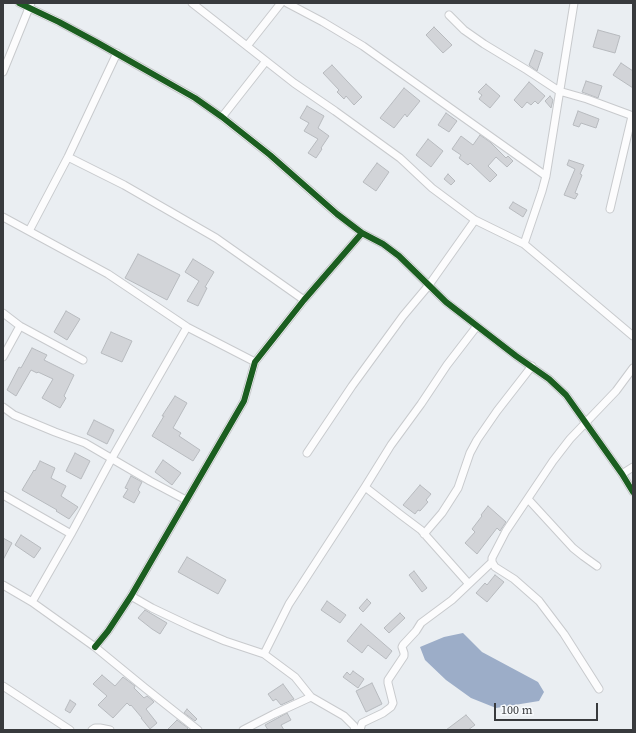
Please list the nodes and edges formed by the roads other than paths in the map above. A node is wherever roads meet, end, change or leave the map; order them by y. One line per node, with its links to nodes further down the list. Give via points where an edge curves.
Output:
1 (18, 3): 6 (street)
2 (192, 3): 8 (street)
3 (281, 3): 8 (street)
4 (287, 3): 16 (street, via 363,46)
5 (574, 3): 12 (street)
6 (30, 5): 9 (street); 11 (street)
7 (449, 15): 12 (street, via 484,44)
8 (247, 46): 10 (street)
9 (117, 53): 14 (street, via 195,98); 15 (street)
10 (266, 61): 14 (street); 19 (street, via 400,158 432,188)
11 (3, 72)
12 (559, 91): 13 (street); 16 (street)
13 (633, 116): 17 (street)
14 (222, 117): 21 (street)
15 (68, 157): 20 (street); 24 (street, via 131,189 216,238)
16 (546, 176): 22 (street)
17 (610, 209)
18 (3, 217): 20 (street)
19 (475, 220): 22 (street); 23 (street)
20 (29, 230): 28 (street, via 108,274)
21 (362, 233): 23 (street, via 399,256); 24 (street)
22 (524, 244): 29 (street)
23 (429, 285): 27 (street); 37 (street, via 352,386)
24 (304, 300): 32 (street)
25 (3, 313): 26 (street)
26 (20, 326): 30 (street); 31 (street)
27 (477, 326): 33 (street); 41 (street, via 391,445)
28 (187, 327): 32 (street); 38 (street)
29 (633, 336)
30 (3, 357)
31 (83, 360)
32 (255, 362): 45 (street, via 244,401)
33 (532, 366): 36 (street, via 566,395); 47 (street, via 477,440 458,488)
34 (633, 368): 36 (street, via 616,391)
35 (3, 407): 38 (street, via 14,415 85,443)
36 (586, 422): 40 (street); 44 (street, via 553,461)
37 (307, 453)
38 (112, 458): 45 (street); 46 (street)
39 (633, 467): 40 (street)
40 (622, 474): 42 (street)
41 (365, 487): 47 (street); 55 (street, via 289,604)
42 (633, 492)
43 (3, 495): 46 (street)
44 (528, 499): 48 (street, via 506,531); 49 (street, via 573,548)
45 (186, 500): 52 (street)
46 (71, 534): 53 (street)
47 (424, 534): 50 (street)
48 (492, 562): 50 (street); 57 (street, via 539,601 564,634)
49 (597, 566)
50 (469, 584): 65 (street, via 421,623 403,645 404,656 388,680 393,703 391,707 362,723)
51 (3, 585): 53 (street)
52 (131, 596): 54 (street); 55 (street, via 192,627)
53 (32, 602): 54 (street)
54 (95, 647): 62 (street)
55 (264, 654): 58 (street, via 295,677)
56 (3, 686): 59 (street)
57 (599, 689)
58 (311, 697): 63 (street); 64 (street, via 344,716)
59 (70, 730)
60 (92, 730): 61 (street)
61 (110, 730)
62 (198, 730)
63 (243, 730)
64 (355, 730)
65 (360, 730)

